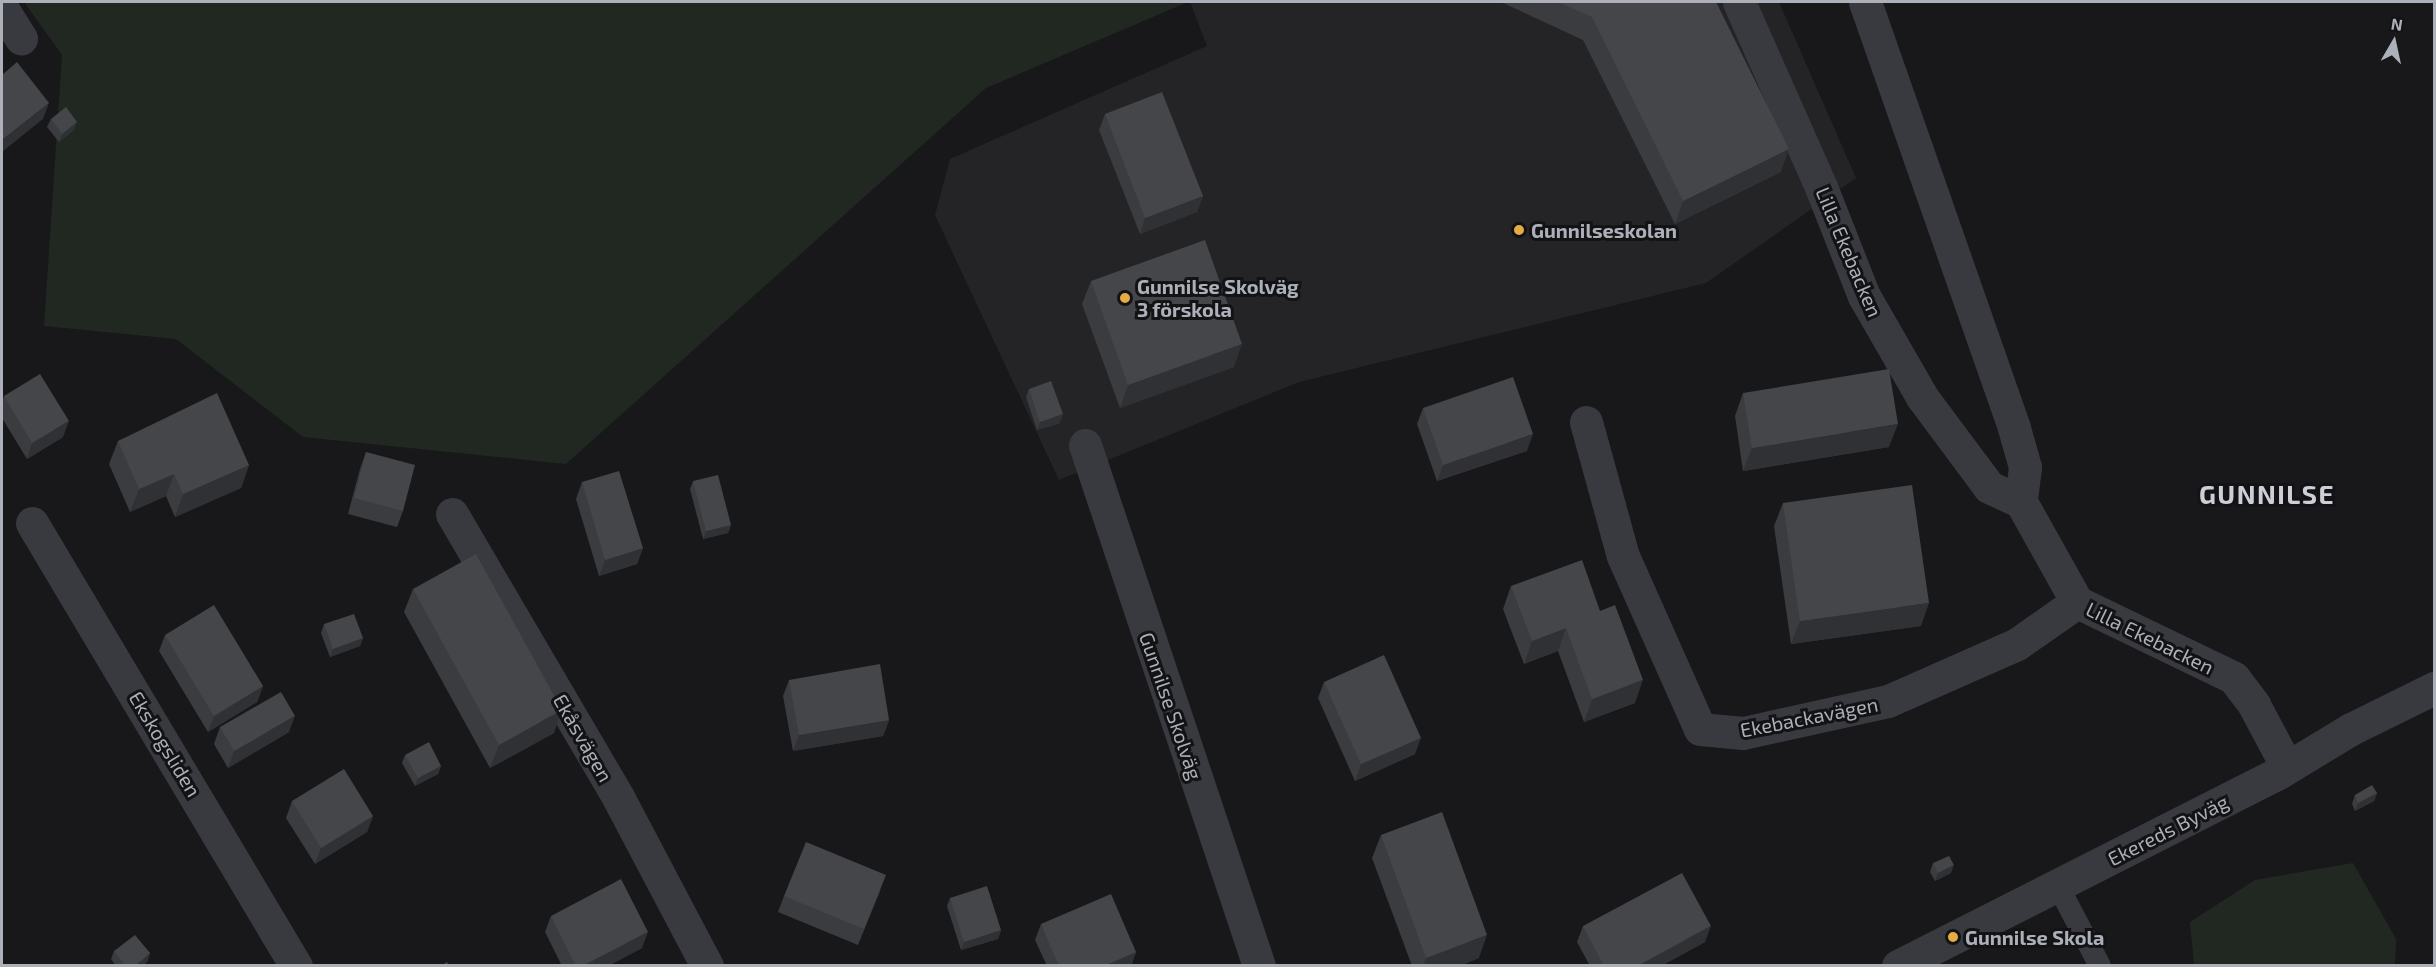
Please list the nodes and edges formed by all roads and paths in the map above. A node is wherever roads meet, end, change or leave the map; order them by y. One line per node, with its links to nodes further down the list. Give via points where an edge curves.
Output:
1 (1738, 2): 7 (street, Lilla Ekebacken, via 1870,306 1922,397 1989,487)
2 (1865, 2): 7 (street, via 2014,428 2025,467)
3 (2, 8): 4 (street)
4 (21, 38)
5 (1586, 422): 10 (street, Ekebackavägen, via 1623,556 1700,729 1743,733 1888,701 2017,644)
6 (1085, 445): 16 (street, Gunnilse Skolväg)
7 (2021, 502): 10 (street, Lilla Ekebacken)
8 (452, 514): 15 (street, Ekåsvägen, via 619,799)
9 (32, 524): 14 (street, Ekskogsliden)
10 (2077, 602): 12 (street, Lilla Ekebacken, via 2234,678 2254,705)
11 (2434, 688): 12 (street, Ekereds Byväg)
12 (2287, 767): 13 (street, Ekereds Byväg)
13 (2058, 886): 17 (street, Ekereds Byväg); 18 (lane)
14 (296, 966)
15 (707, 966)
16 (1259, 966)
17 (1898, 966)
18 (2100, 966)

